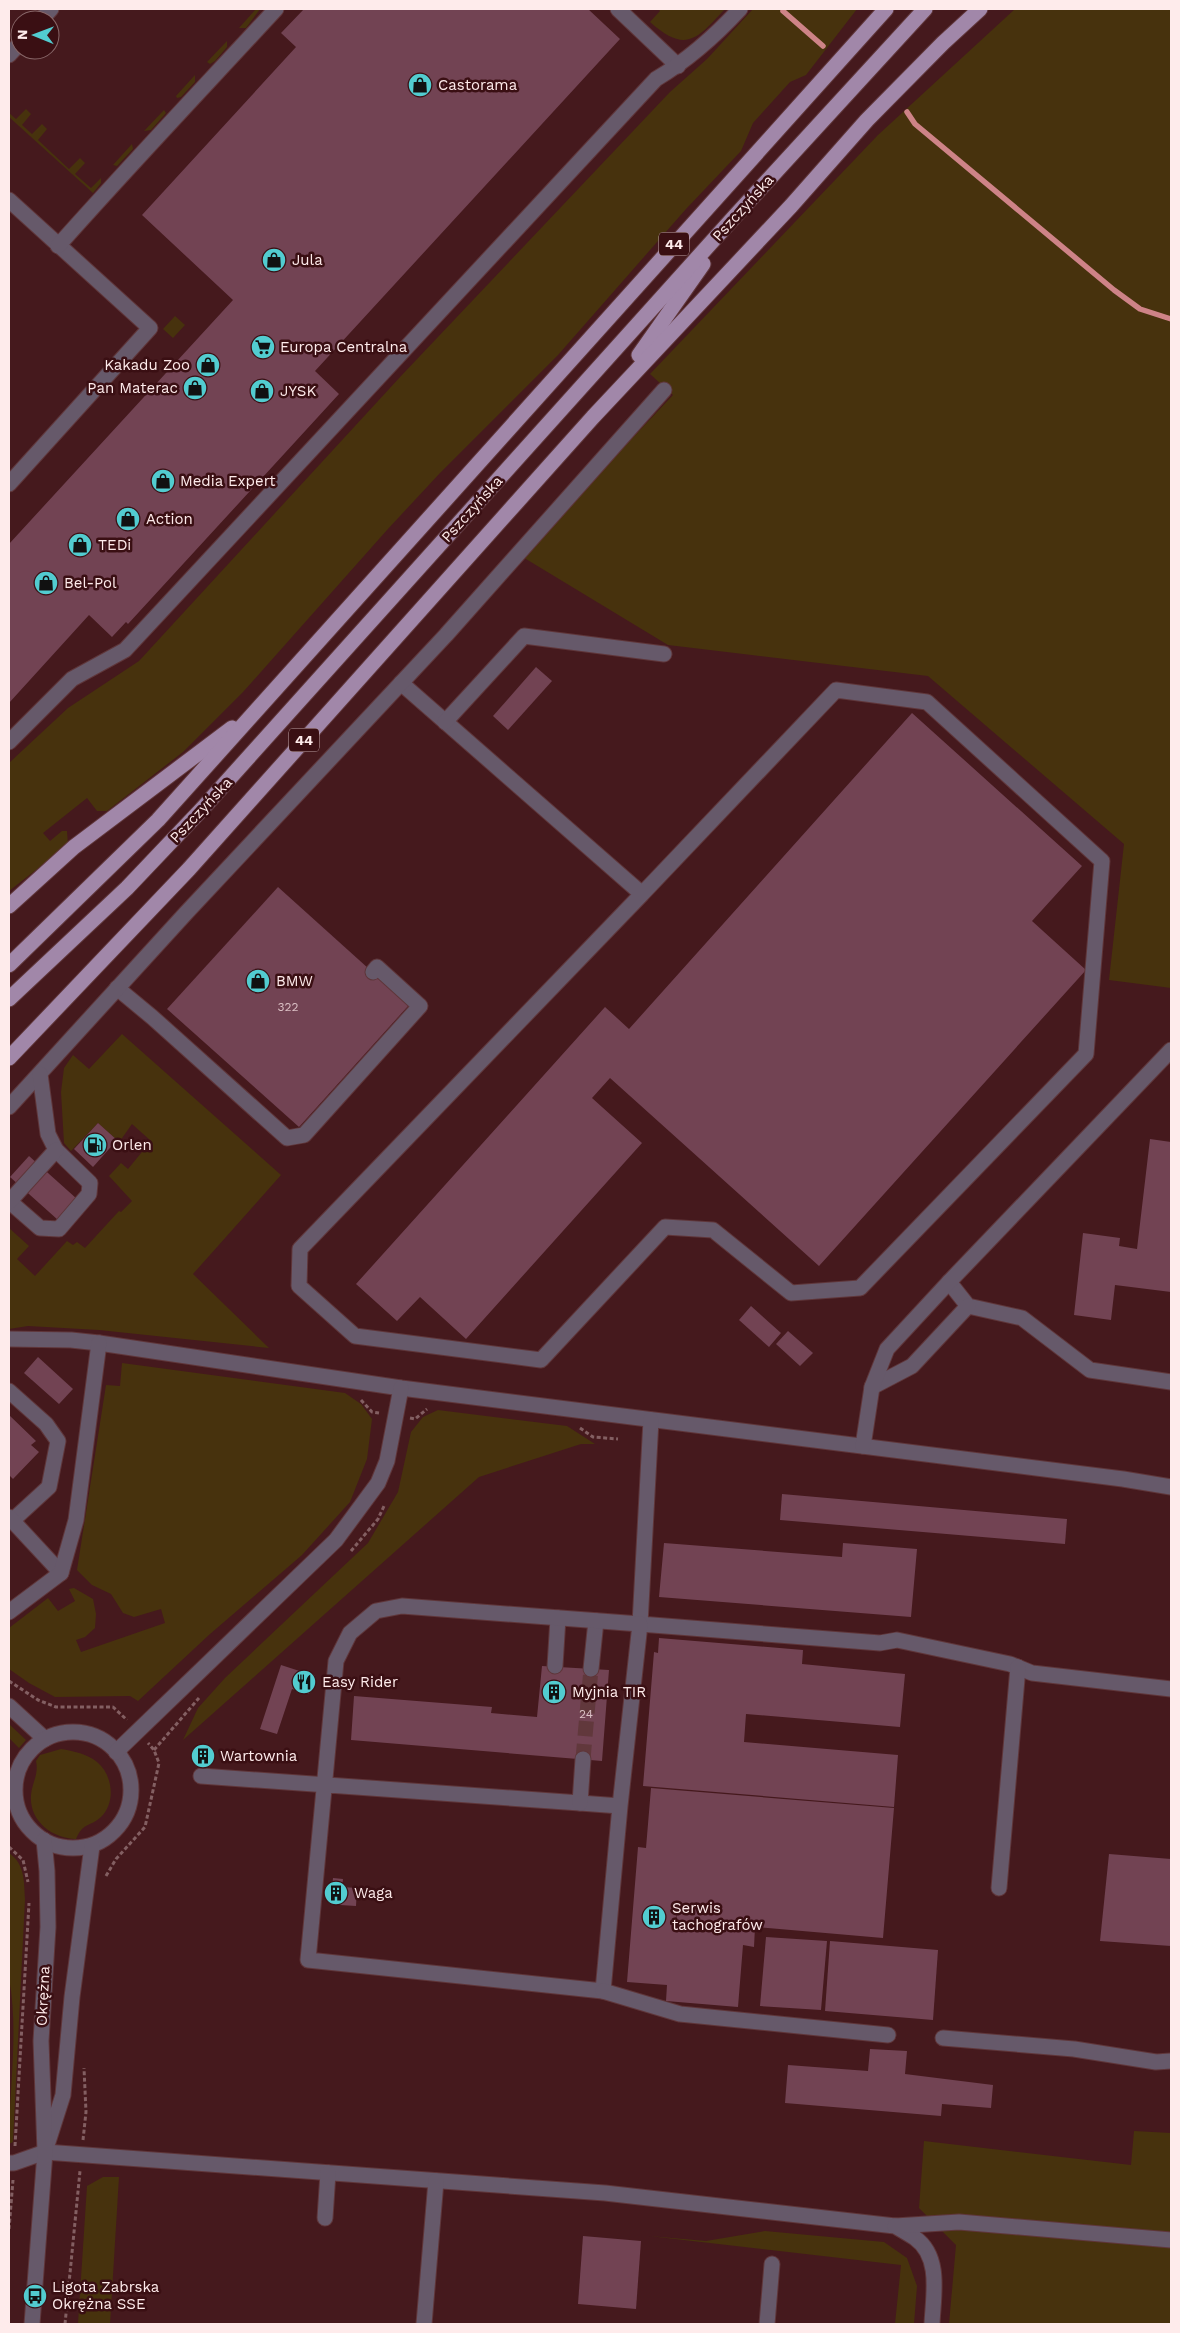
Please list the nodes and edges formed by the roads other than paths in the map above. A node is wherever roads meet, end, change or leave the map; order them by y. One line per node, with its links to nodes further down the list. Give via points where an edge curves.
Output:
1 (276, 9): 10 (street)
2 (618, 9): 7 (street)
3 (740, 9): 7 (street, via 719,32)
4 (886, 9): 16 (main road, Pszczyńska / 44)
5 (925, 9): 9 (main road, Pszczyńska / 44)
6 (980, 9): 12 (main road, via 867,120)
7 (678, 66): 18 (street, via 649,86 125,650 72,679)
8 (9, 200): 10 (street)
9 (735, 216): 12 (main road, 44, via 660,328); 24 (main road, Pszczyńska, via 202,809 127,888)
10 (58, 246): 13 (street, via 150,328)
11 (664, 390): 15 (street)
12 (593, 417): 26 (main road, 44, via 189,869)
13 (9, 484)
14 (664, 654): 17 (street, via 524,636)
15 (400, 683): 17 (street); 23 (street)
16 (263, 704): 20 (main road, 44, via 74,847); 21 (main road, Pszczyńska, via 158,820)
17 (445, 722): 19 (street)
18 (9, 742)
19 (642, 894): 19 (street, via 300,1248 299,1286 355,1336 542,1360 665,1227 713,1230 791,1293 860,1288 1086,1054 1102,861 927,702 836,690)
20 (9, 906)
21 (9, 964)
22 (373, 972): 23 (street, via 378,968 420,1006 304,1135 287,1138)
23 (117, 988): 27 (street)
24 (9, 999)
25 (1171, 1050): 31 (street)
26 (9, 1058)
27 (40, 1074): 28 (street); 29 (street, via 48,1134)
28 (9, 1107)
29 (56, 1150): 30 (street); 30 (street, via 90,1182 89,1194 59,1229 40,1228)
30 (9, 1201)
31 (948, 1282): 32 (street); 36 (street, via 887,1349)
32 (968, 1306): 35 (street, via 1022,1318 1090,1370); 36 (street, via 912,1366)
33 (9, 1339): 34 (street)
34 (99, 1343): 37 (street); 43 (street, via 76,1520)
35 (1171, 1382)
36 (872, 1387): 40 (street)
37 (402, 1388): 39 (street); 54 (street, via 387,1461 378,1483 336,1540)
38 (9, 1391): 42 (street, via 46,1424 58,1441 49,1487)
39 (651, 1420): 40 (street); 47 (street)
40 (863, 1446): 41 (street)
41 (1171, 1487)
42 (11, 1518): 43 (street)
43 (61, 1573): 44 (street)
44 (9, 1612)
45 (558, 1618): 46 (street); 48 (street); 58 (street, via 402,1606 376,1611 350,1634 336,1661)
46 (596, 1621): 47 (street); 50 (street)
47 (640, 1624): 49 (street, via 880,1643 897,1640); 61 (street)
48 (555, 1666)
49 (1018, 1667): 51 (street, via 1032,1673); 65 (street)
50 (591, 1669)
51 (1171, 1689)
52 (9, 1706): 53 (street)
53 (45, 1739): 54 (street, via 63,1733 82,1733 101,1740); 59 (street, via 29,1752 19,1768)
54 (116, 1752): 64 (street, via 126,1767 130,1785 129,1804 122,1821 110,1835)
55 (583, 1759): 60 (street)
56 (9, 1768): 59 (street)
57 (201, 1776): 58 (street)
58 (324, 1784): 60 (street); 66 (street, via 308,1960)
59 (15, 1788): 62 (street)
60 (580, 1803): 61 (street)
61 (620, 1806): 66 (street)
62 (13, 1808): 63 (street)
63 (44, 1840): 64 (street, via 74,1849); 70 (street, Okrężna, via 48,1927 41,2041)
64 (92, 1846): 70 (street, Okrężna, via 63,2095)
65 (999, 1888)
66 (603, 1991): 67 (street, via 680,2014)
67 (888, 2035)
68 (943, 2038): 69 (street, via 1074,2049 1156,2062)
69 (1171, 2061)
70 (45, 2152): 71 (street); 72 (street); 78 (street, Okrężna)
71 (12, 2163)
72 (328, 2173): 73 (street); 74 (street)
73 (436, 2181): 75 (street, via 605,2193); 79 (street)
74 (325, 2218)
75 (895, 2226): 76 (street, via 959,2222); 81 (street, via 917,2239 929,2256 935,2276)
76 (1171, 2240)
77 (772, 2264): 80 (street)
78 (32, 2324)
79 (424, 2324)
80 (767, 2324)
81 (932, 2324)

